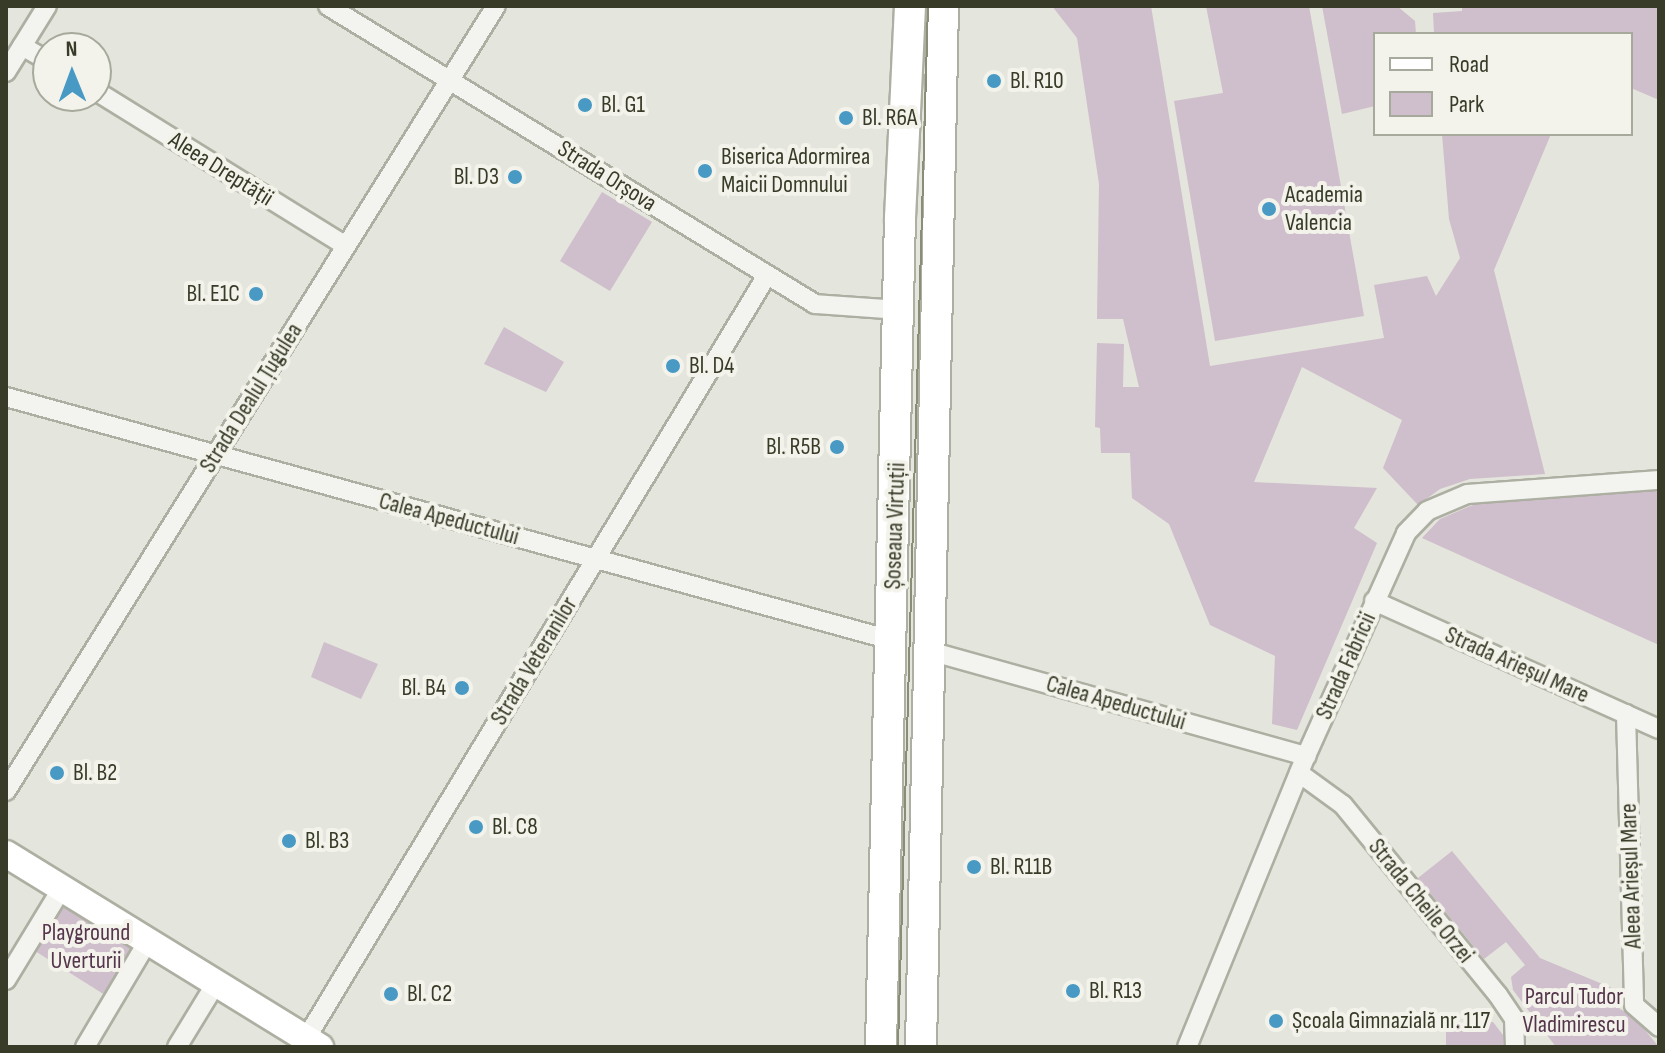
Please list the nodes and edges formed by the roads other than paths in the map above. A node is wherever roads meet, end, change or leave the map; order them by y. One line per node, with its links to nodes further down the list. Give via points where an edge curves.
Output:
1 (47, 6): 6 (street)
2 (328, 6): 9 (street, Strada Orșova)
3 (496, 6): 9 (street, Strada Dealul Țugulea)
4 (910, 6): 13 (main road, Șoseaua Virtuții)
5 (943, 6): 20 (main road, Șoseaua Virtuții)
6 (22, 46): 7 (street); 8 (street)
7 (32, 52)
8 (6, 72)
9 (450, 79): 11 (street, Strada Dealul Țugulea); 12 (street, Strada Orșova)
10 (112, 101): 11 (street, Aleea Dreptății)
11 (346, 246): 15 (street, Strada Dealul Țugulea)
12 (767, 275): 13 (street, Strada Orșova, via 821,307); 17 (street, Strada Veteranilor)
13 (898, 310): 19 (main road, Șoseaua Virtuții)
14 (6, 397): 15 (street, Calea Apeductului)
15 (216, 455): 17 (street, Calea Apeductului); 24 (street, Strada Dealul Țugulea)
16 (1659, 480): 18 (street, Strada Fabricii, via 1480,492 1439,503 1406,533)
17 (595, 560): 19 (street, Calea Apeductului); 31 (street, Strada Veteranilor)
18 (1374, 601): 21 (street, Strada Arieșul Mare); 23 (street, Strada Fabricii)
19 (891, 640): 34 (main road, Șoseaua Virtuții)
20 (926, 650): 23 (street, Calea Apeductului); 35 (main road, Șoseaua Virtuții)
21 (1626, 714): 22 (street, Strada Arieșul Mare); 30 (street, Aleea Arieșul Mare, via 1634,1005)
22 (1659, 729)
23 (1302, 765): 36 (street, Strada Fabricii); 37 (street, Strada Cheile Orzei, via 1343,805 1498,995 1514,1019)
24 (6, 791)
25 (6, 854): 26 (main road)
26 (62, 888): 27 (main road); 28 (street)
27 (148, 941): 29 (main road); 32 (street)
28 (6, 980)
29 (216, 983): 31 (main road); 33 (street)
30 (1659, 1027)
31 (309, 1044)
32 (85, 1047)
33 (177, 1047)
34 (881, 1047)
35 (921, 1047)
36 (1187, 1047)
37 (1515, 1047)

